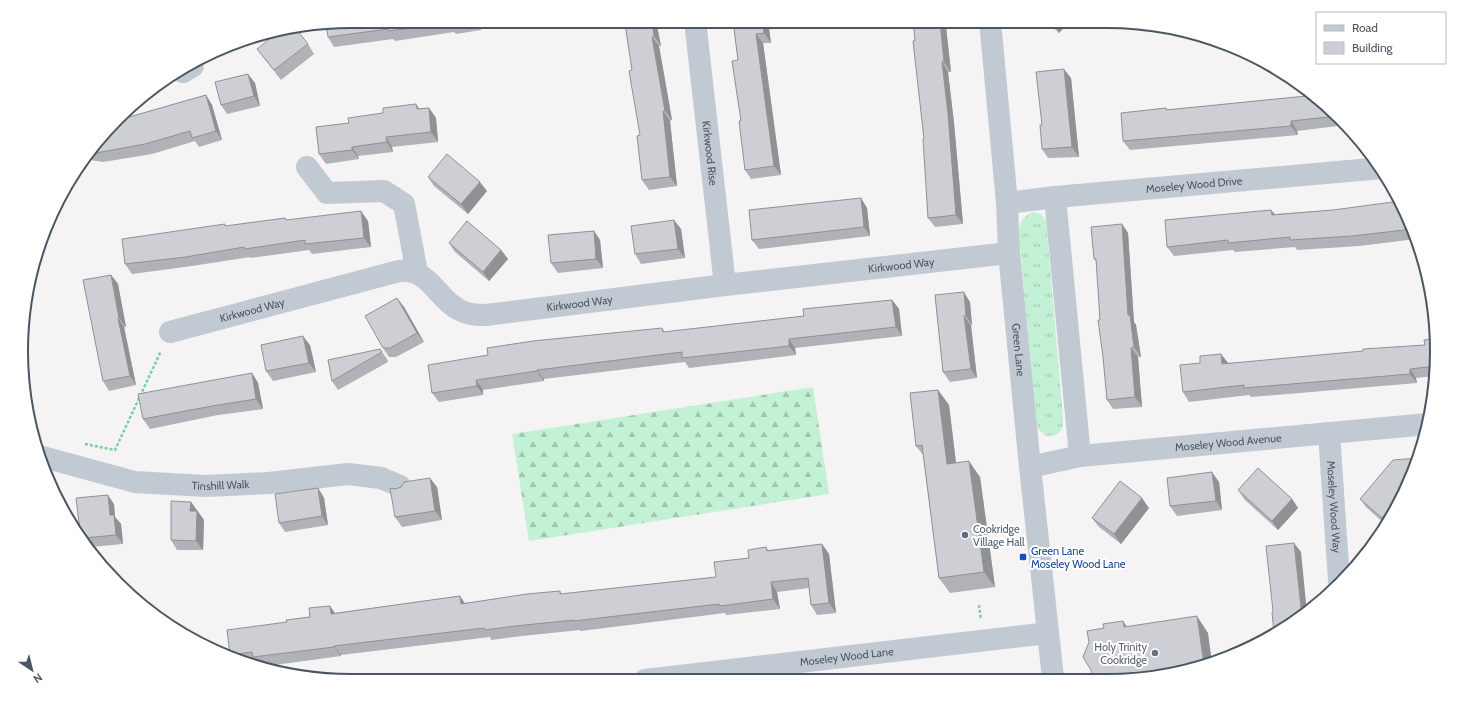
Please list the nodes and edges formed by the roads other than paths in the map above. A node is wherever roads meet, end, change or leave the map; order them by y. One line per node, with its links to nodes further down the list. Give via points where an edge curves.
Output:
1 (696, 28): 9 (street, Kirkwood Rise)
2 (991, 28): 6 (street, Green Lane)
3 (307, 167): 8 (street, via 327,193 384,191 404,204)
4 (1374, 169): 5 (street, Moseley Wood Drive)
5 (1055, 197): 6 (street, Moseley Wood Drive); 13 (street)
6 (1006, 202): 7 (street, Green Lane)
7 (1009, 254): 9 (street, Kirkwood Way); 15 (street, Green Lane)
8 (417, 273): 9 (street, Kirkwood Way, via 428,280 453,306 467,313 486,315); 10 (street, Kirkwood Way, via 398,271)
9 (725, 285)
10 (170, 332)
11 (1421, 425): 12 (street, Moseley Wood Avenue)
12 (1329, 433): 13 (street, Moseley Wood Avenue); 17 (street, Moseley Wood Way)
13 (1080, 456): 15 (street, Moseley Wood Avenue)
14 (46, 458): 16 (street, Tinshill Walk, via 135,482 206,486 269,483 348,474 381,478)
15 (1030, 467): 18 (street, Green Lane)
16 (400, 486)
17 (1339, 575)
18 (1048, 634): 19 (street, Moseley Wood Lane); 20 (street, Green Lane)
19 (735, 674)
20 (1053, 674)

